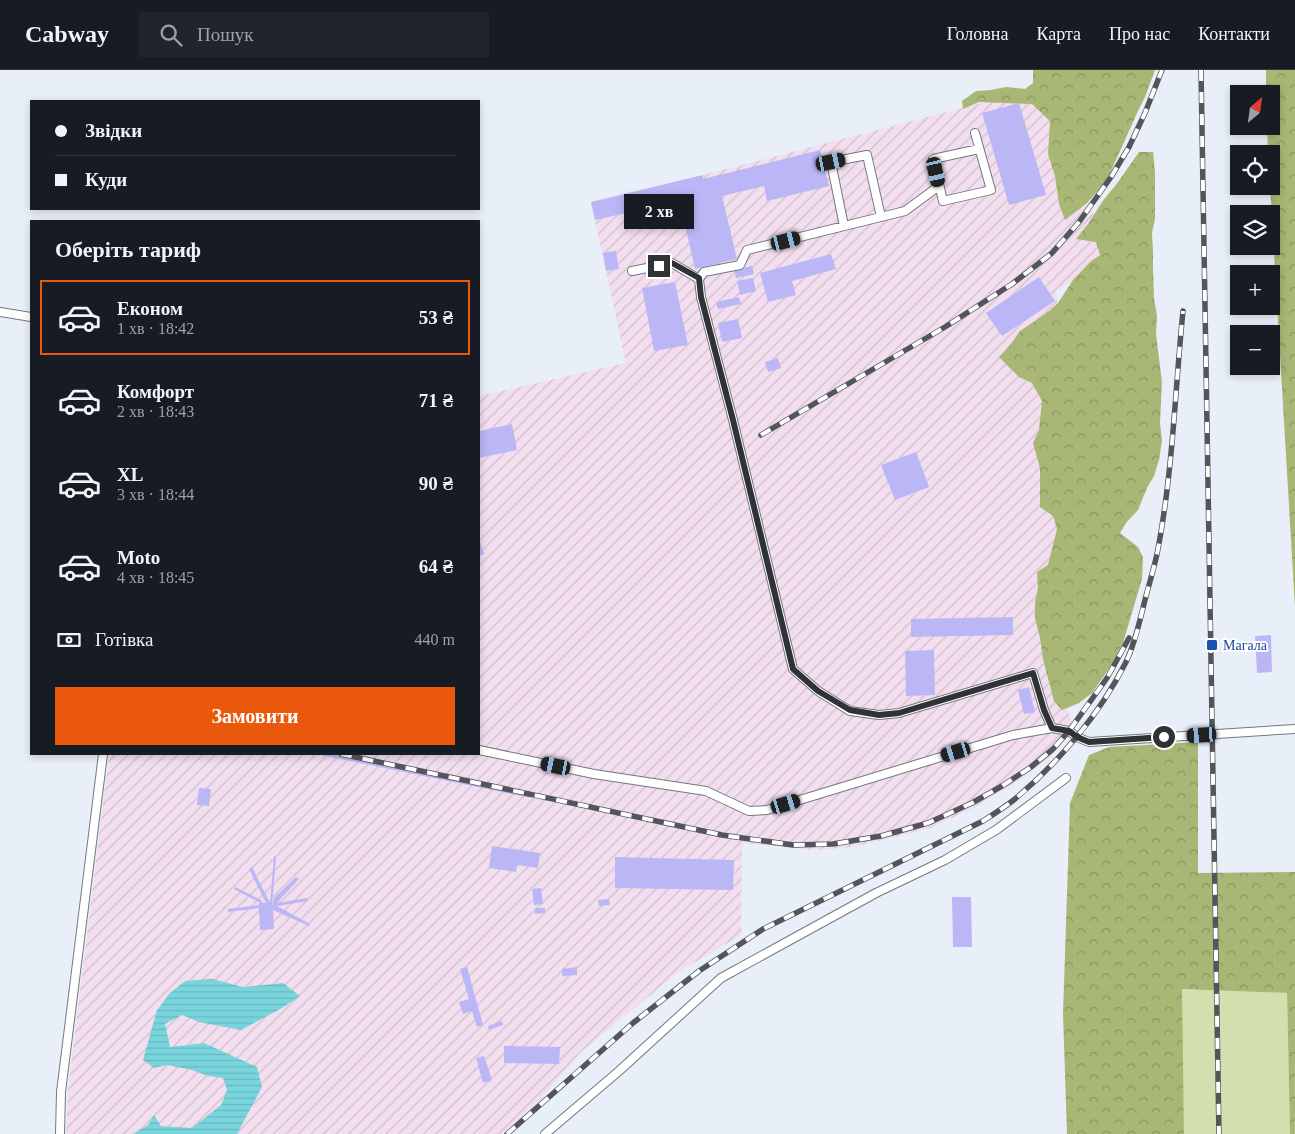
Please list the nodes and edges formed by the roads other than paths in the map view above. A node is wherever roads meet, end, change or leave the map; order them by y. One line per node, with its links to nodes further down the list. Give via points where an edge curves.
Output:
1 (975, 133): 2 (lane)
2 (979, 149): 3 (lane, via 933,159); 3 (lane, via 991,190 943,201)
3 (939, 186): 4 (lane, via 905,211)
4 (881, 217): 5 (lane); 5 (lane, via 867,154 831,162)
5 (844, 226): 7 (lane, via 747,250 740,264 704,272)
6 (632, 271): 7 (lane, via 672,263)
7 (699, 278): 10 (lane, via 793,669 818,691 850,710 879,715 899,713 1033,673)
8 (0, 312): 9 (lane)
9 (30, 317)
10 (1052, 728): 11 (lane, via 1069,731 1089,742); 12 (lane, via 1013,735 767,810 749,811 706,791 594,774)
11 (1295, 729)
12 (480, 750)
13 (103, 755): 15 (lane, via 61,1092)
14 (1066, 778): 16 (lane, via 996,830 945,860 876,892 721,978)
15 (60, 1134)
16 (545, 1134)

